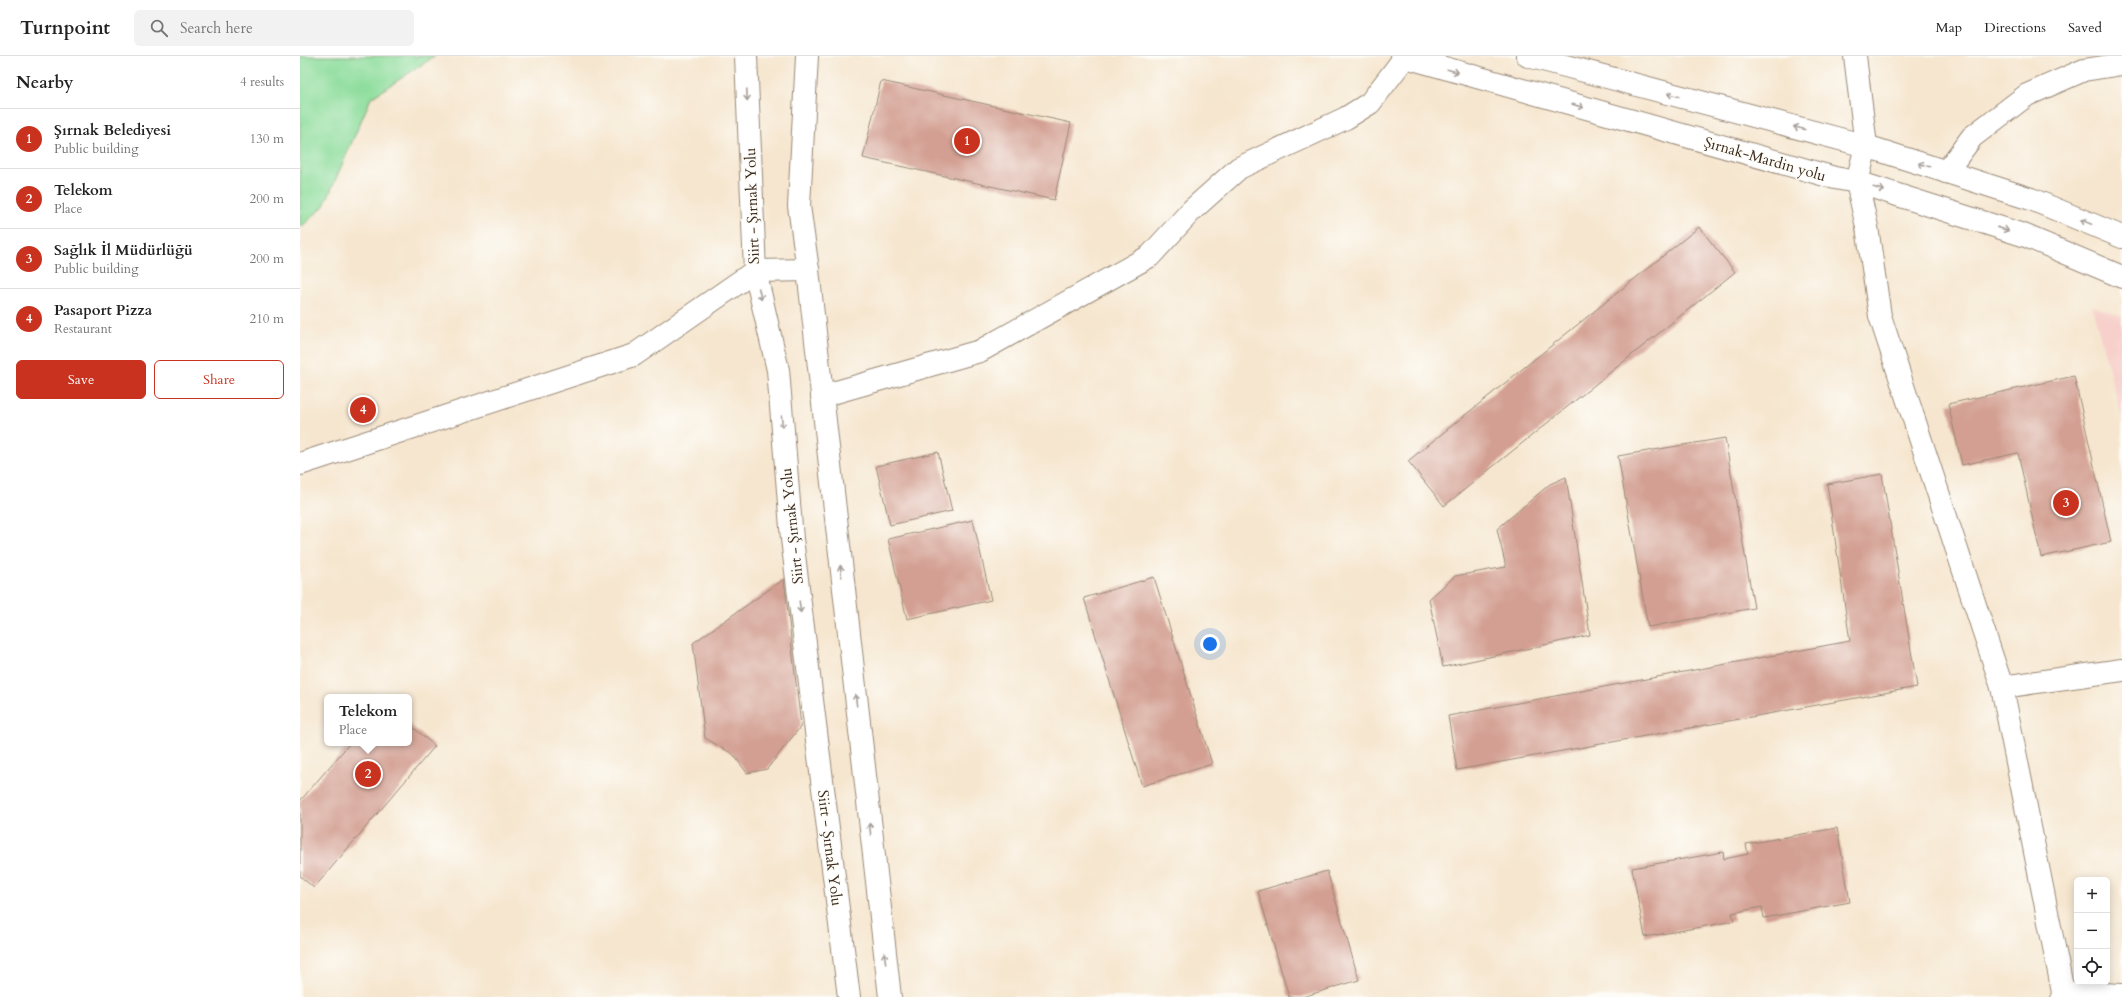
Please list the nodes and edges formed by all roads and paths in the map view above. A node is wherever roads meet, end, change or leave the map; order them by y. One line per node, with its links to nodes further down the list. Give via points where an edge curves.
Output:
1 (746, 56): 12 (street, Siirt - Şırnak Yolu, one-way to 12)
2 (808, 56): 11 (street, via 798,206)
3 (1403, 56): 9 (street, Şırnak-Mardin yolu, one-way to 9, via 1819,174); 14 (street, via 1370,103 1346,118 1239,168 1192,210 1150,256 980,351)
4 (1528, 56): 7 (street, one-way to 4)
5 (1855, 56): 7 (street)
6 (2122, 64): 8 (street, via 2084,70 2027,95 1972,138)
7 (1866, 146): 8 (street, one-way to 7); 9 (street)
8 (1946, 172): 10 (street, one-way to 8, via 2031,200)
9 (1857, 182): 13 (street, Şırnak-Mardin yolu, one-way to 13, via 2026,236); 17 (street, via 1867,227 1880,316)
10 (2122, 237)
11 (808, 270): 12 (street); 14 (street)
12 (754, 271): 15 (street, via 634,355); 20 (street, Siirt - Şırnak Yolu, one-way to 20, via 778,370 792,539)
13 (2122, 276)
14 (822, 396): 21 (street, one-way to 14)
15 (300, 464)
16 (2122, 670): 17 (street)
17 (2002, 686): 18 (street)
18 (2063, 994): 19 (street)
19 (2122, 995)
20 (849, 997)
21 (890, 997)

